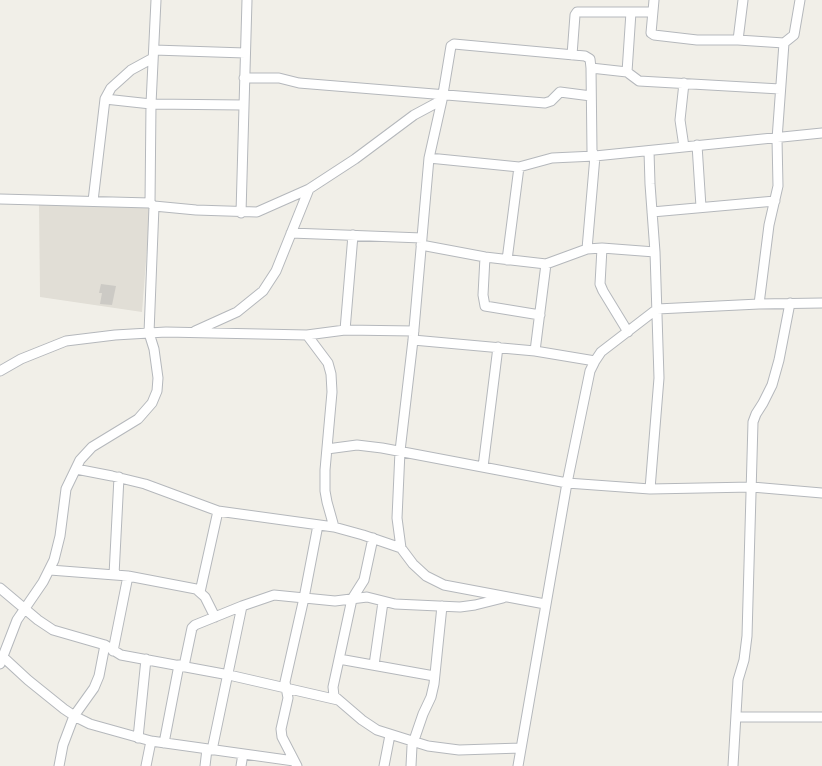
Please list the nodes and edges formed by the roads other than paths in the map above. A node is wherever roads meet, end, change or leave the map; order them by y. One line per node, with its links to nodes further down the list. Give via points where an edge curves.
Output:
1 (156, 0): 10 (street)
2 (247, 0): 11 (street)
3 (654, 0): 7 (street)
4 (742, 0): 8 (street)
5 (800, 0): 9 (street, via 794,35)
6 (631, 12): 7 (street); 12 (street, via 575,14); 14 (street)
7 (652, 12): 8 (street, via 651,33 654,35)
8 (738, 40): 9 (street)
9 (784, 43): 17 (street)
10 (153, 54): 11 (street); 20 (street, via 111,88); 21 (street)
11 (245, 54): 15 (street)
12 (572, 55): 13 (street, via 588,57); 19 (street, via 454,44 449,50)
13 (592, 68): 14 (street); 18 (street)
14 (627, 72): 16 (street, via 639,81)
15 (244, 78): 19 (street, via 279,78 299,83); 22 (street)
16 (684, 83): 17 (street); 26 (street, via 680,120)
17 (780, 89): 24 (street)
18 (591, 96): 19 (street, via 560,92 545,103); 28 (street, via 592,151)
19 (443, 97): 29 (street); 31 (street)
20 (105, 99): 21 (street); 33 (street)
21 (151, 104): 22 (street); 35 (street)
22 (243, 105): 38 (street)
23 (822, 133): 24 (street)
24 (777, 138): 25 (street); 34 (street, via 778,186)
25 (698, 145): 26 (street); 36 (street)
26 (684, 147): 27 (street)
27 (649, 151): 28 (street); 37 (street)
28 (595, 156): 30 (street, via 552,158); 43 (street)
29 (428, 158): 30 (street); 41 (street)
30 (519, 167): 46 (street)
31 (309, 189): 38 (street, via 257,212); 39 (street)
32 (0, 199): 33 (street)
33 (94, 201): 35 (street)
34 (775, 201): 36 (street); 50 (street)
35 (152, 204): 38 (street); 56 (street)
36 (701, 207): 37 (street)
37 (652, 212): 44 (street)
38 (241, 213)
39 (291, 233): 40 (street); 54 (street, via 276,271 263,291 237,312)
40 (353, 235): 41 (street); 53 (street)
41 (422, 241): 45 (street); 58 (street)
42 (602, 248): 43 (street); 44 (street); 55 (street, via 600,284)
43 (588, 250): 47 (street)
44 (655, 252): 51 (street)
45 (485, 257): 46 (street); 52 (street, via 485,306)
46 (507, 260): 47 (street)
47 (546, 264): 52 (street)
48 (790, 303): 49 (street); 50 (street); 69 (street, via 772,385 753,422)
49 (822, 303)
50 (759, 304): 51 (street)
51 (657, 309): 55 (street); 70 (street, via 659,378)
52 (540, 315): 60 (street)
53 (345, 330): 57 (street); 58 (street)
54 (192, 332): 56 (street); 57 (street)
55 (628, 332): 61 (street)
56 (149, 333): 62 (street, via 66,341); 66 (street, via 158,378 152,403 138,418 92,447)
57 (307, 335): 63 (street, via 328,363 331,374)
58 (414, 335): 59 (street); 64 (street)
59 (498, 347): 60 (street); 65 (street)
60 (535, 351): 61 (street)
61 (594, 361): 68 (street)
62 (0, 371)
63 (327, 449): 64 (street, via 357,446); 74 (street, via 325,491)
64 (400, 451): 65 (street); 76 (street, via 397,518)
65 (483, 467): 68 (street)
66 (76, 469): 67 (street); 77 (street, via 66,490 57,549)
67 (119, 477): 72 (street); 78 (street)
68 (567, 483): 70 (street); 86 (street)
69 (752, 487): 70 (street); 71 (street); 102 (street, via 747,636 738,680)
70 (650, 489)
71 (822, 493)
72 (218, 511): 73 (street); 81 (street)
73 (318, 525): 74 (street); 83 (street)
74 (334, 527): 75 (street)
75 (373, 538): 76 (street); 84 (street, via 364,580)
76 (401, 548): 82 (street, via 426,576 444,585)
77 (50, 570): 78 (street); 89 (street)
78 (114, 575): 79 (street)
79 (128, 576): 81 (street); 91 (street)
80 (0, 588): 89 (street)
81 (200, 592): 90 (street)
82 (508, 597): 86 (street); 88 (street, via 475,606)
83 (304, 598): 84 (street); 87 (street, via 274,595); 99 (street)
84 (352, 599): 85 (street, via 367,597); 93 (street)
85 (383, 602): 88 (street); 95 (street)
86 (545, 604): 109 (street)
87 (242, 606): 90 (street); 97 (street)
88 (442, 606): 98 (street)
89 (24, 609): 91 (street, via 53,630); 94 (street)
90 (215, 617): 96 (street, via 192,628)
91 (109, 648): 92 (street, via 121,655); 101 (street, via 94,688)
92 (146, 659): 96 (street); 105 (street)
93 (339, 659): 95 (street); 100 (street, via 333,692)
94 (1, 660): 101 (street)
95 (374, 665): 98 (street)
96 (181, 666): 97 (street); 108 (street)
97 (229, 675): 99 (street); 110 (street)
98 (434, 676): 107 (street, via 431,697)
99 (284, 687): 100 (street); 112 (street, via 288,698 282,737)
100 (338, 700): 104 (street, via 370,726)
101 (74, 716): 105 (street); 113 (street)
102 (736, 717): 103 (street); 120 (street)
103 (822, 717)
104 (390, 735): 107 (street); 117 (street)
105 (138, 738): 106 (street)
106 (151, 741): 108 (street); 114 (street)
107 (414, 742): 109 (street, via 459,750); 118 (street)
108 (164, 743): 110 (street)
109 (521, 748): 119 (street)
110 (210, 749): 111 (street); 115 (street)
111 (243, 754): 112 (street); 116 (street)
112 (295, 763)
113 (59, 766)
114 (146, 766)
115 (205, 766)
116 (240, 766)
117 (384, 766)
118 (411, 766)
119 (518, 766)
120 (733, 766)

